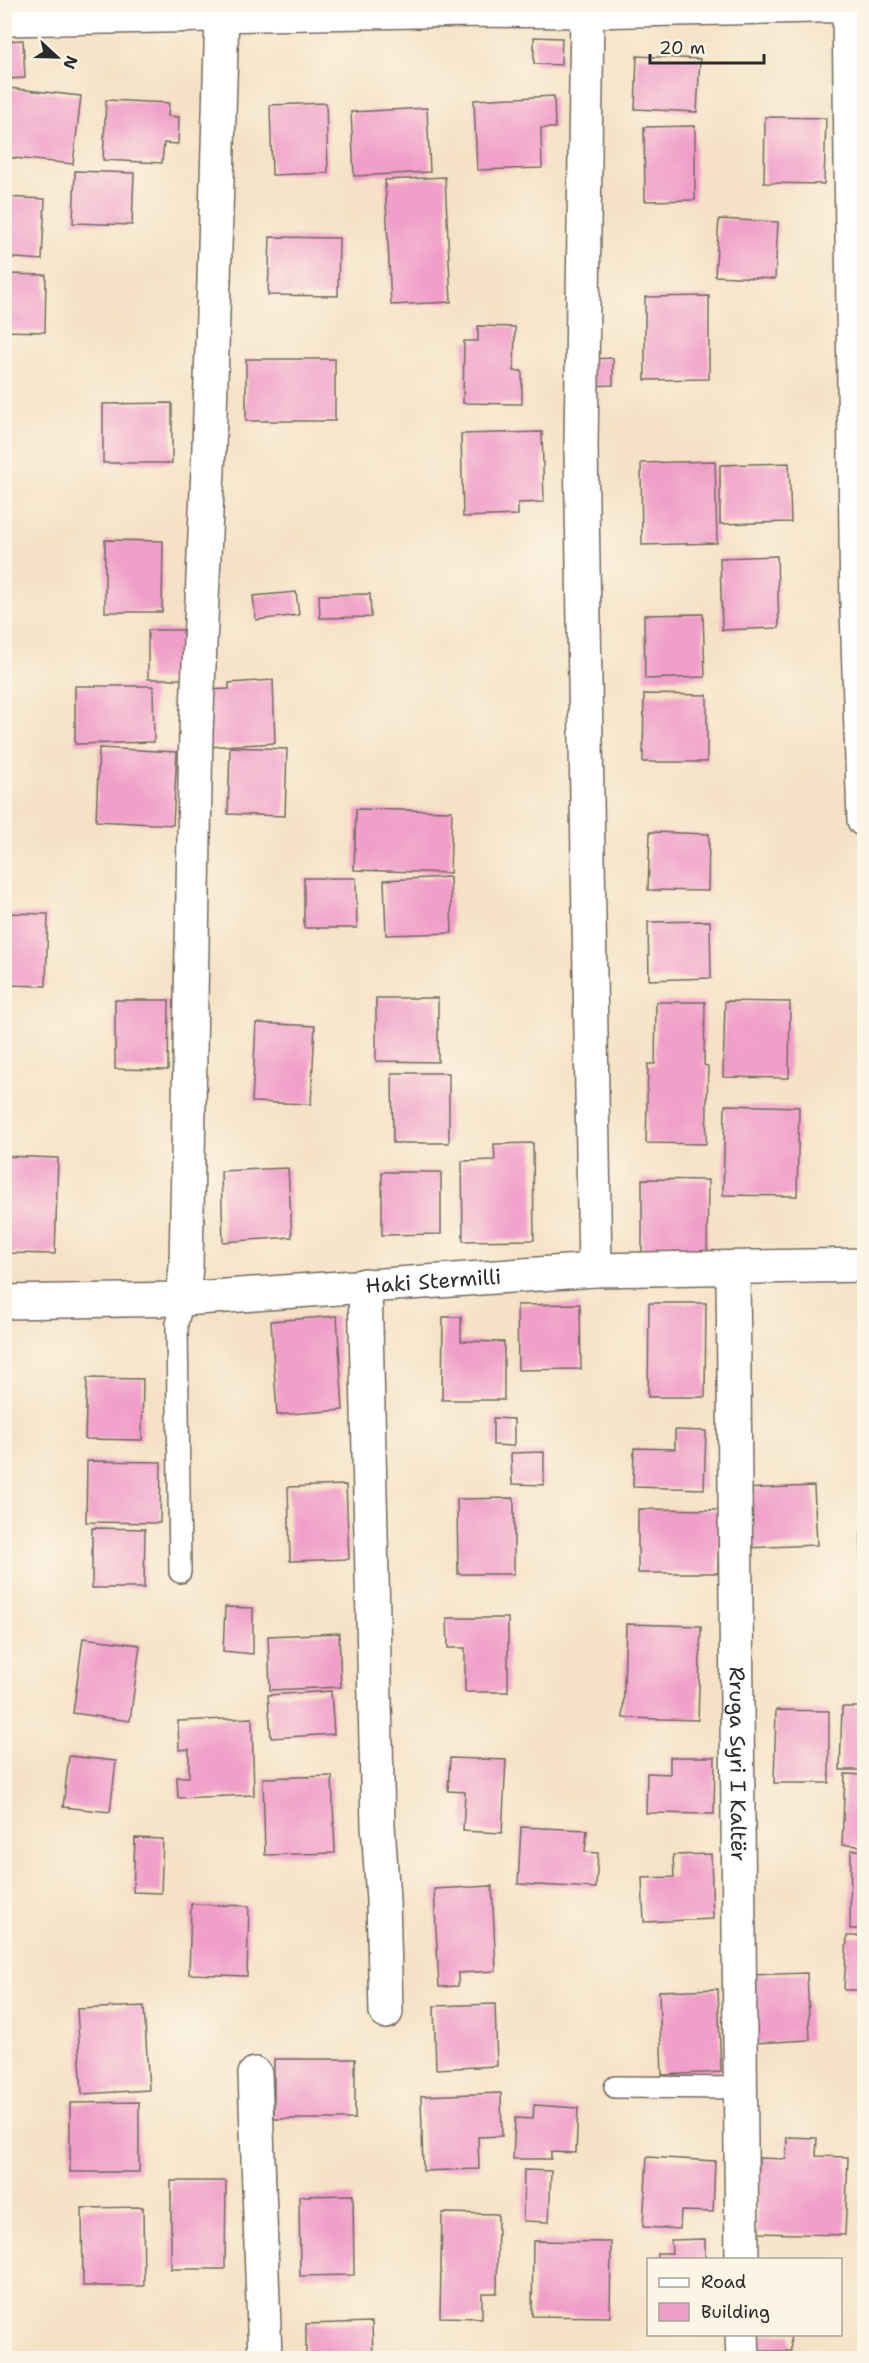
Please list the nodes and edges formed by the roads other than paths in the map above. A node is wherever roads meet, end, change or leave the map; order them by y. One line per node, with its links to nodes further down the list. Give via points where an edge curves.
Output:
1 (804, 6): 2 (street); 4 (street)
2 (856, 6): 9 (street, via 857,610)
3 (470, 7): 5 (street); 6 (street)
4 (681, 7): 6 (street)
5 (257, 9): 7 (street)
6 (587, 11): 12 (street, via 581,446)
7 (222, 15): 8 (street); 14 (street, via 196,732)
8 (4, 19)
9 (864, 820)
10 (864, 1265): 11 (street, Haki Stermilli)
11 (733, 1268): 12 (street, Haki Stermilli); 20 (street, Rruga Syri I Kaltër)
12 (595, 1270): 13 (street, Haki Stermilli)
13 (365, 1285): 14 (street, Haki Stermilli); 17 (street)
14 (183, 1299): 15 (street, Haki Stermilli); 16 (lane, via 177,1324)
15 (4, 1302)
16 (180, 1572)
17 (386, 2012)
18 (255, 2074): 23 (street)
19 (615, 2087): 20 (lane)
20 (741, 2088): 21 (street, Rruga Syri I Kaltër)
21 (742, 2258)
22 (742, 2336): 24 (street)
23 (265, 2358)
24 (743, 2358)

